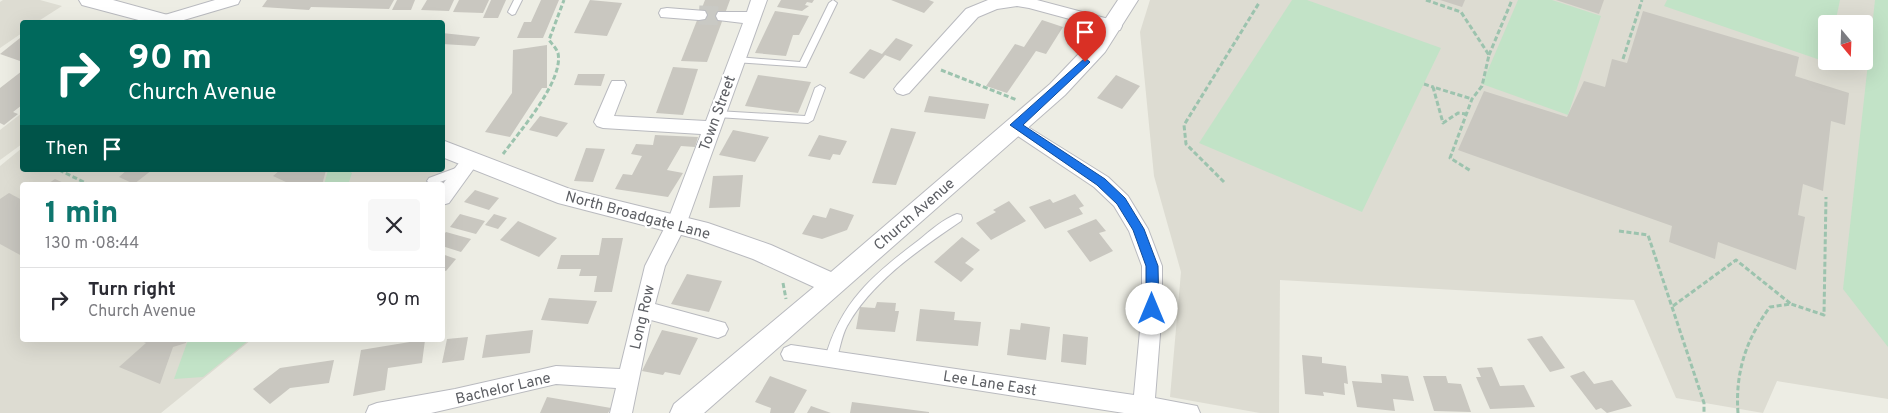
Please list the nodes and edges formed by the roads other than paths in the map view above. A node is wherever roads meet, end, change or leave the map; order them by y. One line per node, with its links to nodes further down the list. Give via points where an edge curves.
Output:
1 (89, 0): 13 (street)
2 (232, 0): 14 (street)
3 (518, 0): 9 (lane)
4 (759, 0): 12 (street, Town Street)
5 (1128, 0): 15 (street, Church Avenue)
6 (991, 2): 15 (street, via 1029,3); 20 (street, via 972,13)
7 (833, 3): 17 (lane, via 804,65)
8 (670, 6): 10 (street); 16 (street)
9 (512, 12)
10 (699, 15)
11 (724, 16): 12 (street)
12 (752, 18): 17 (street, Town Street)
13 (159, 20)
14 (172, 20)
15 (1114, 26): 22 (street, Church Avenue, via 1097,50)
16 (660, 28)
17 (737, 60): 21 (street, Town Street)
18 (618, 86): 21 (street, via 603,122)
19 (820, 88): 21 (lane, via 808,120)
20 (903, 89)
21 (714, 121): 28 (street, Town Street)
22 (1016, 125): 29 (street, Church Avenue); 36 (street, via 1101,182 1121,201 1138,229 1152,266 1152,309)
23 (445, 150): 24 (street, North Broadgate Lane)
24 (468, 164): 25 (lane); 26 (street); 28 (street, North Broadgate Lane, via 494,167 566,197)
25 (432, 180)
26 (445, 194)
27 (957, 218): 33 (lane, via 923,242 853,306 838,333)
28 (676, 225): 29 (street, North Broadgate Lane, via 762,252); 30 (street, Long Row, via 655,266)
29 (833, 284): 39 (street, Church Avenue)
30 (642, 309): 31 (street); 34 (street, Long Row)
31 (718, 329)
32 (791, 354): 33 (street, Lee Lane East)
33 (831, 359): 36 (street, Lee Lane East)
34 (629, 379): 35 (street, Bachelor Lane, via 556,375); 38 (street, Long Row)
35 (455, 406): 37 (street, Bachelor Lane)
36 (1143, 410): 40 (street, Lee Lane East)
37 (377, 413)
38 (621, 413)
39 (684, 413)
40 (1188, 413)

